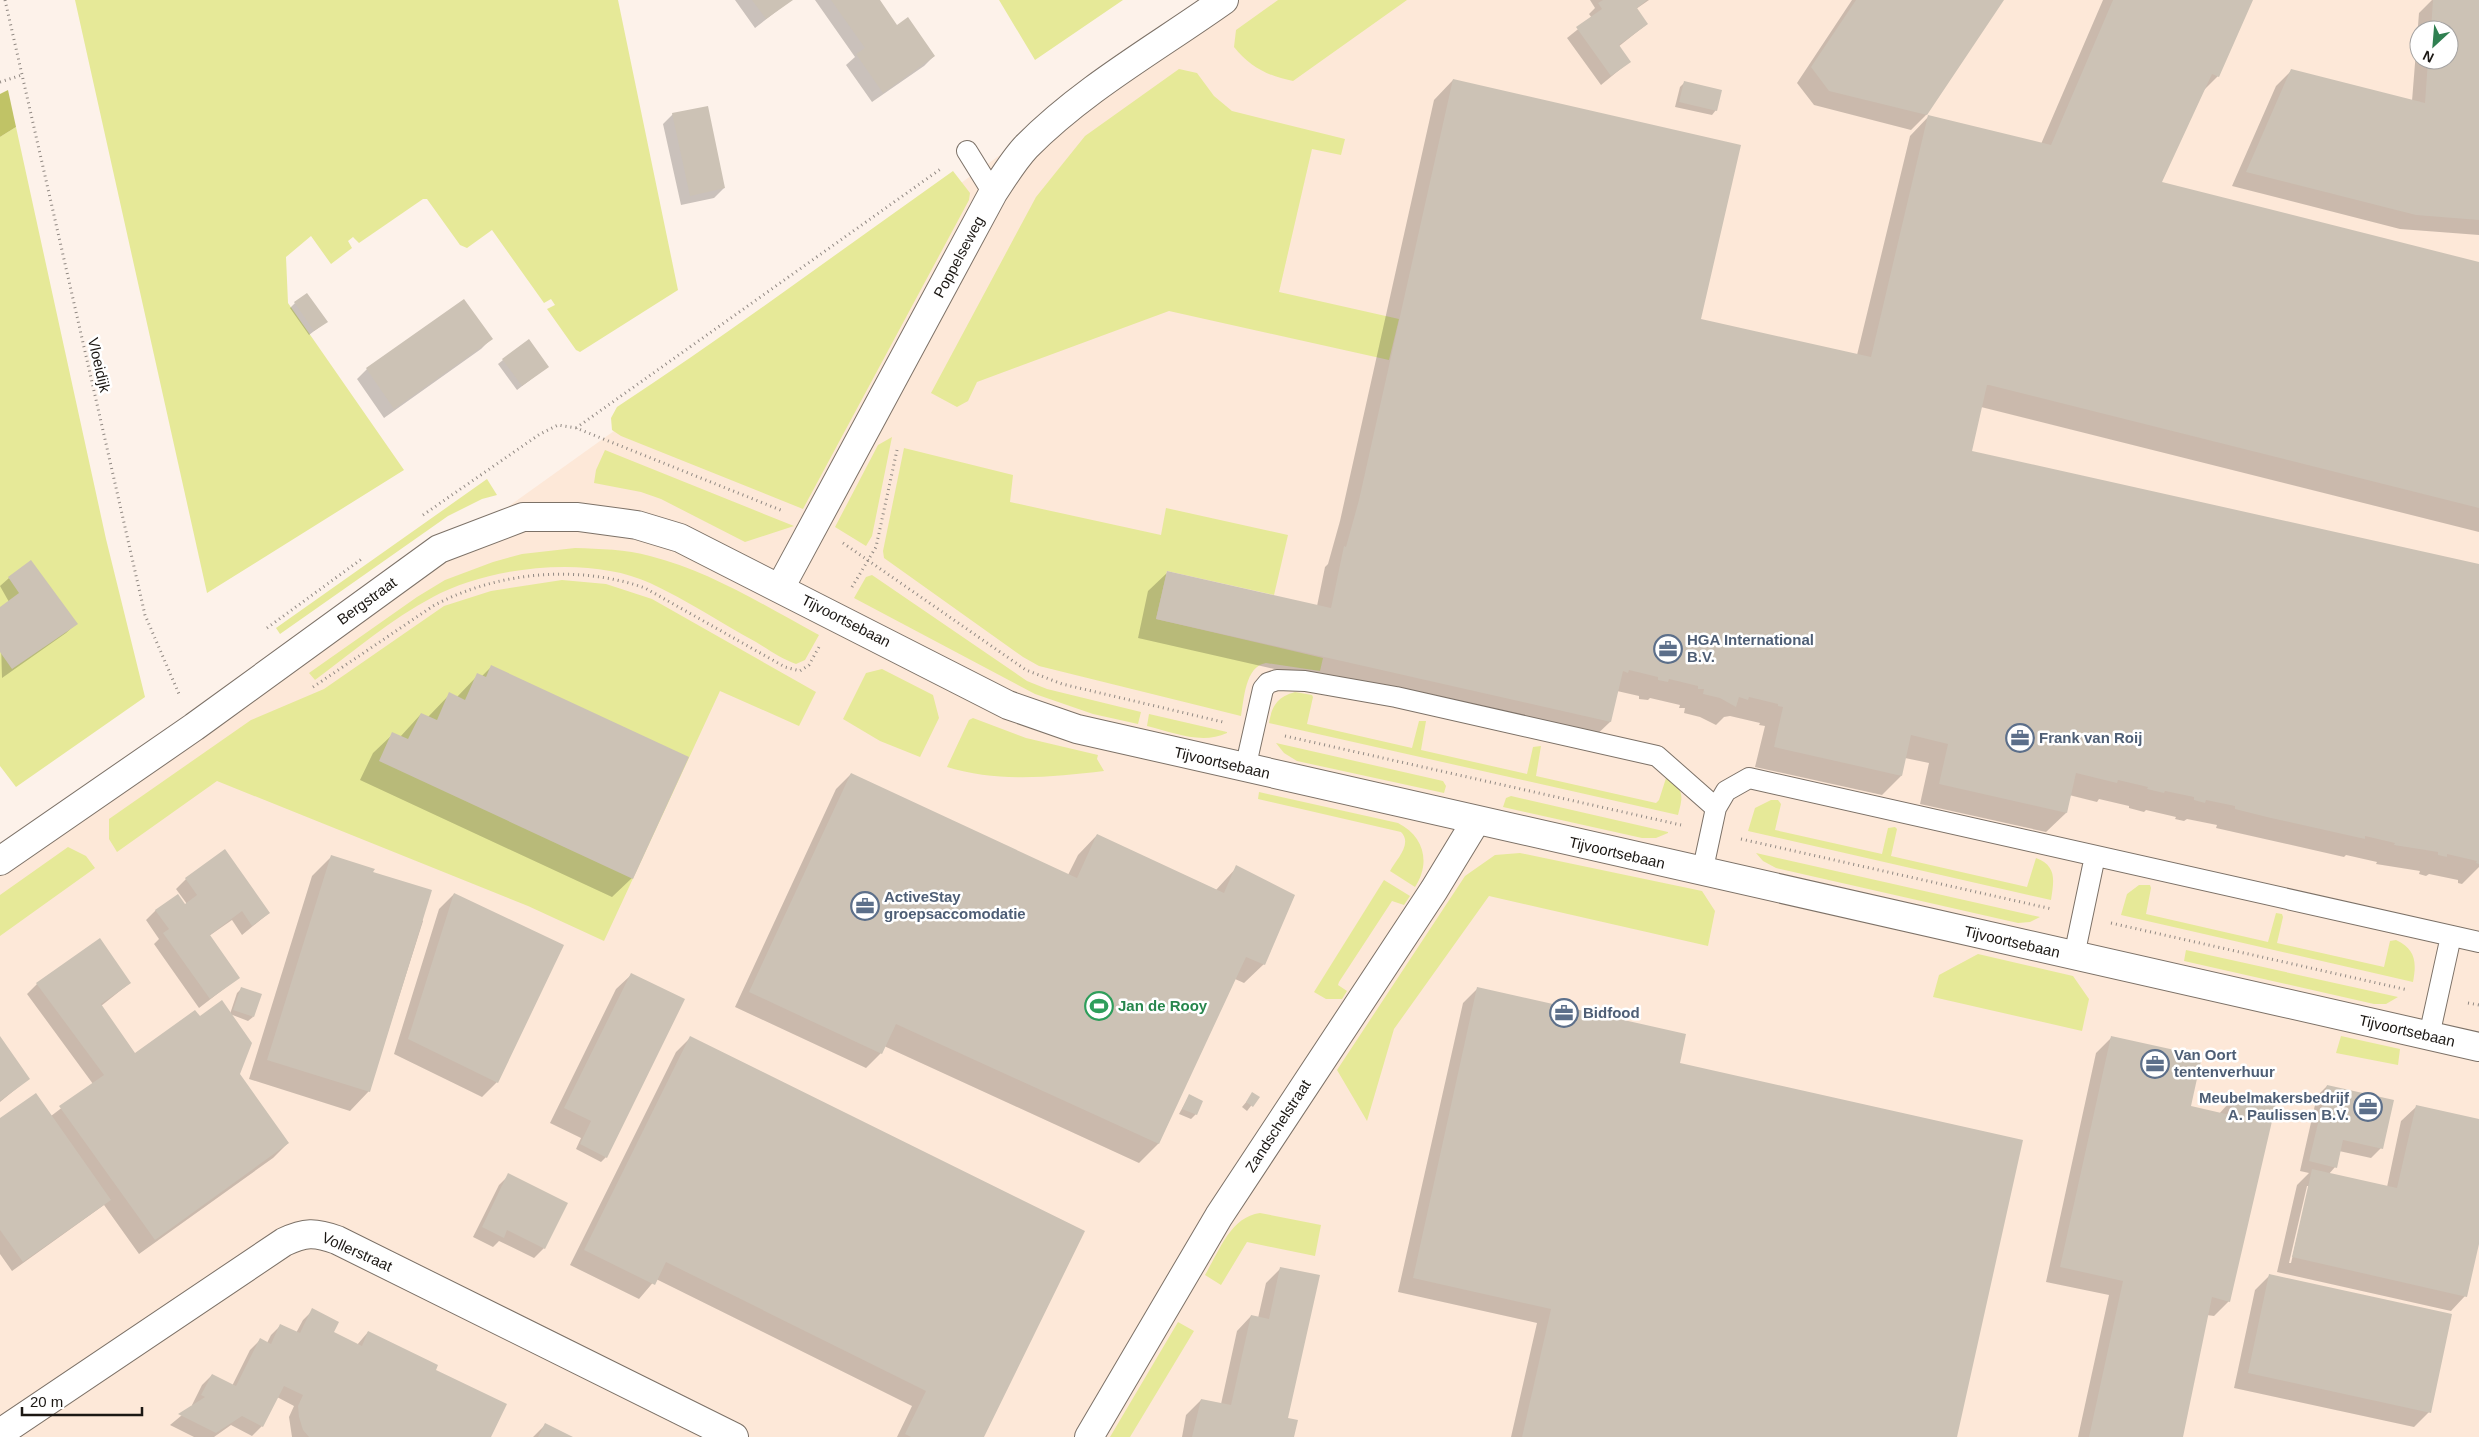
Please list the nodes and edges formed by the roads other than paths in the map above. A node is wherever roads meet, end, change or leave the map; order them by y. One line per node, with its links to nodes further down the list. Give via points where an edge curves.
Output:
1 (1224, 0): 3 (street, Poppelseweg, via 1054,121 1012,164)
2 (967, 151): 3 (lane)
3 (993, 194): 4 (street, Poppelseweg)
4 (780, 588): 5 (street, Tijvoortsebaan, via 1008,704 1077,729); 9 (street, Bergstraat, via 680,538 637,525 578,517 523,517 440,549 194,727)
5 (1245, 769): 6 (lane, via 1263,689 1277,680 1305,681 1396,697 1657,756); 7 (street, Tijvoortsebaan)
6 (1716, 808): 8 (lane, via 1726,791 1749,778); 10 (lane)
7 (1476, 821): 10 (street, Tijvoortsebaan); 18 (street, Zandschelstraat, via 1219,1216)
8 (2095, 856): 11 (lane); 13 (lane)
9 (0, 861)
10 (1702, 873): 13 (street, Tijvoortsebaan)
11 (2451, 936): 12 (lane); 14 (lane)
12 (2479, 942)
13 (2074, 956): 14 (street, Tijvoortsebaan)
14 (2429, 1036): 15 (street, Tijvoortsebaan)
15 (2479, 1047)
16 (0, 1433): 17 (street, Vollerstraat, via 276,1247 301,1234 320,1234)
17 (734, 1437)
18 (1089, 1437)

